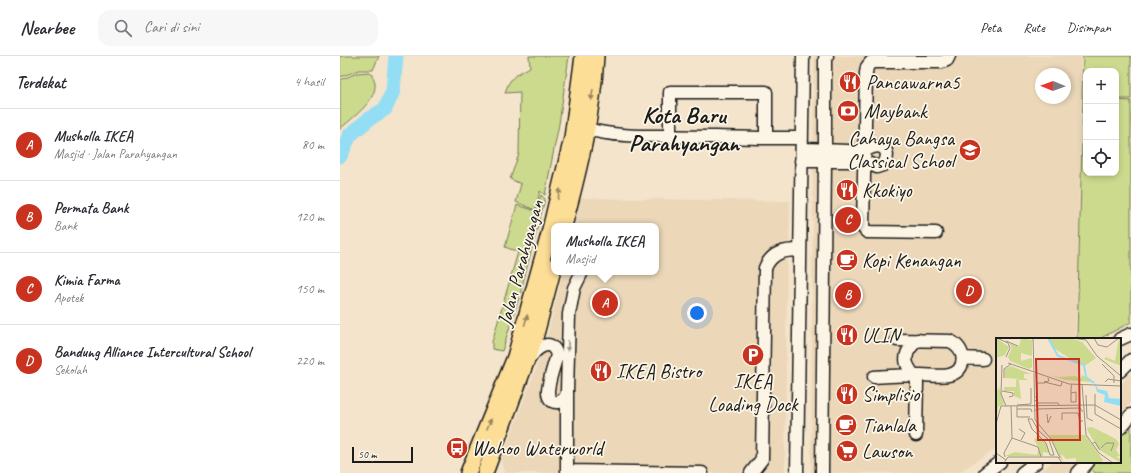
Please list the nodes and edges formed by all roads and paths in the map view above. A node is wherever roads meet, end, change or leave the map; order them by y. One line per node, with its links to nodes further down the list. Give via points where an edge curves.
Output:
1 (583, 56): 12 (main road, Jalan Parahyangan, one-way to 1, via 572,138)
2 (596, 56): 6 (main road, Jalan Parahyangan, one-way to 6)
3 (803, 56): 9 (street)
4 (827, 56): 10 (street)
5 (949, 56): 11 (street, via 942,62 871,62 866,73)
6 (587, 129): 7 (street, via 614,134); 13 (main road, Jalan Parahyangan)
7 (670, 136): 8 (street); 8 (street, via 670,92 766,92)
8 (766, 138): 9 (street)
9 (802, 149): 10 (street); 16 (street)
10 (825, 155): 11 (street); 42 (street)
11 (864, 156): 15 (street, via 864,230)
12 (552, 223)
13 (566, 223)
14 (551, 226): 25 (main road, Jalan Parahyangan, one-way to 14)
15 (936, 233)
16 (800, 250): 40 (street, via 776,253 765,268 762,459); 41 (street)
17 (552, 275): 25 (main road, Jalan Parahyangan, via 536,338)
18 (580, 275): 30 (street, one-way to 30, via 574,288 569,314)
19 (1131, 334): 20 (street)
20 (1121, 339)
21 (897, 340): 22 (street)
22 (918, 340): 23 (street, via 950,341 962,350); 28 (street, via 907,352 906,359)
23 (963, 358): 24 (street); 28 (street, via 961,366 950,375)
24 (983, 359)
25 (521, 360): 30 (street, via 542,346 553,348 557,356 548,396 553,401 560,402 565,399); 37 (main road, Jalan Parahyangan, one-way to 25); 38 (main road, Jalan Parahyangan)
26 (1131, 360): 27 (street)
27 (1121, 370)
28 (915, 375): 29 (street); 33 (street)
29 (874, 377)
30 (567, 392): 39 (street, via 567,471)
31 (1131, 415): 32 (street)
32 (1121, 427)
33 (916, 435)
34 (999, 463): 43 (street)
35 (1035, 463): 44 (street)
36 (1087, 463): 45 (street)
37 (468, 473)
38 (485, 473)
39 (702, 473)
40 (751, 473)
41 (797, 473)
42 (822, 473)
43 (985, 473)
44 (1022, 473)
45 (1078, 473)

